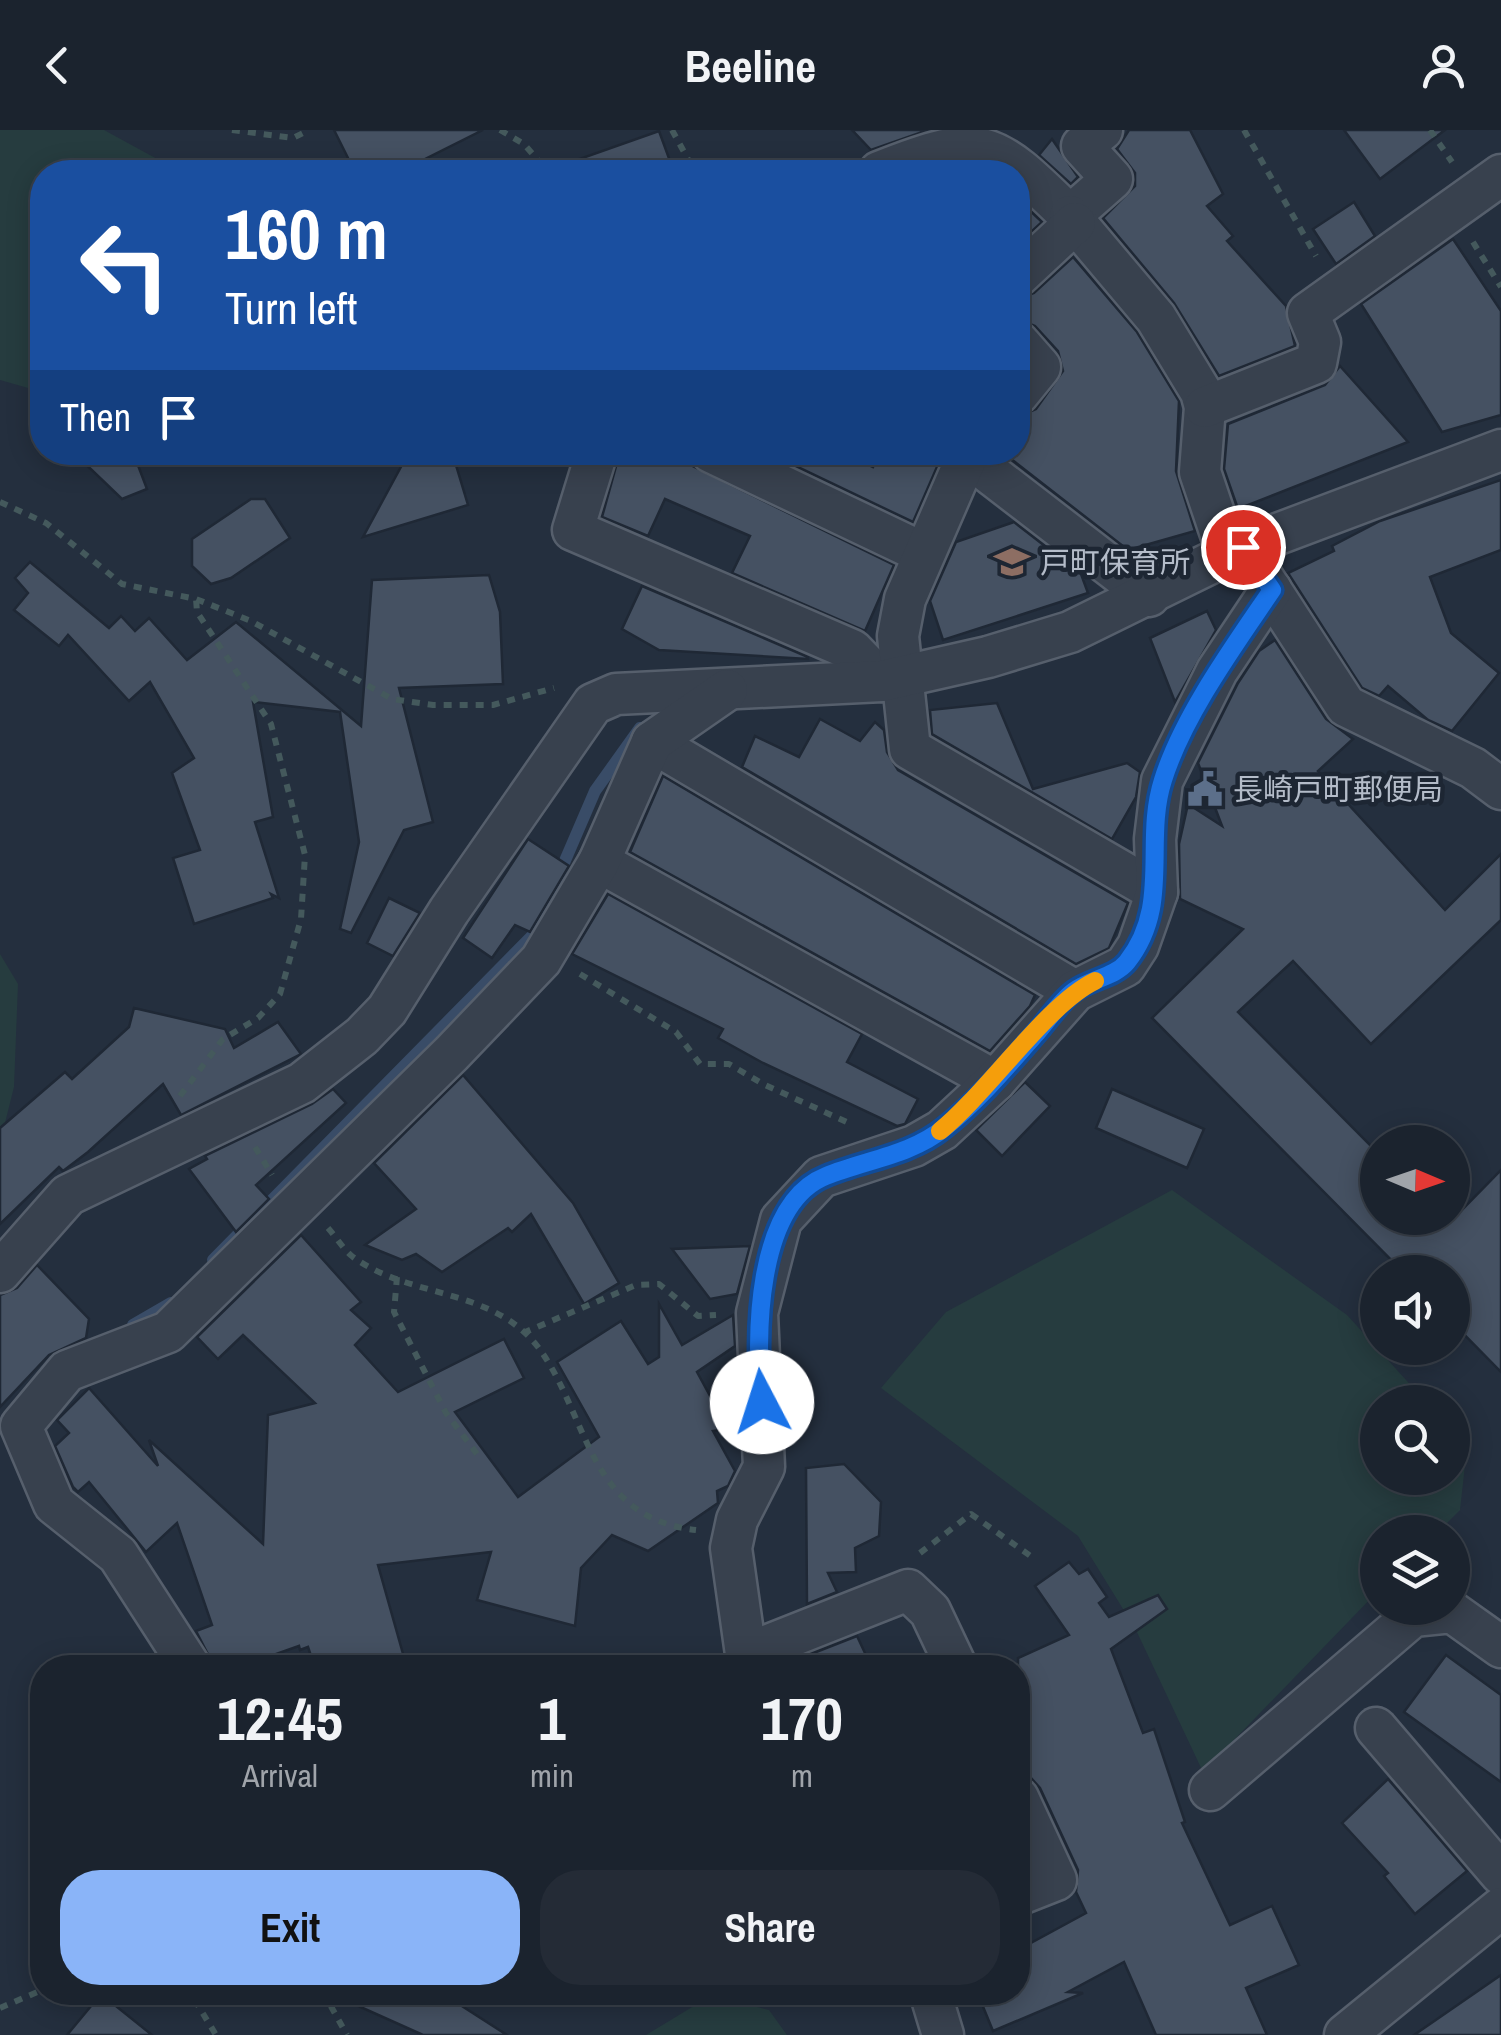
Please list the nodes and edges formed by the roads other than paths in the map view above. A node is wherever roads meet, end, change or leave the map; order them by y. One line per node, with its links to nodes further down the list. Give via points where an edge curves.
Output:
1 (1102, 130): 6 (street, via 1082,146 1112,179)
2 (910, 160): 3 (street, via 961,146)
3 (1011, 160)
4 (1501, 175): 10 (street, via 1308,313 1320,342 1316,363)
5 (1030, 178): 6 (street)
6 (1072, 220): 7 (street); 10 (street, via 1156,318 1185,360)
7 (1030, 264)
8 (1030, 356): 9 (street, via 1040,367)
9 (1030, 379)
10 (1205, 408): 16 (street, via 1200,472)
11 (1501, 450): 16 (street)
12 (594, 465): 20 (street, via 573,530 852,650)
13 (739, 465): 17 (street)
14 (961, 465): 17 (street)
15 (980, 465): 19 (street)
16 (1236, 551): 18 (street); 19 (street)
17 (923, 554): 20 (street, via 906,599)
18 (1272, 590): 23 (street, via 1346,706 1473,768); 25 (street, via 1216,670 1162,780)
19 (1149, 596): 20 (street, via 1070,632)
20 (893, 680): 21 (street); 25 (street, via 910,749)
21 (726, 690): 22 (street); 28 (street, via 608,697 593,704 386,1010 302,1083 68,1195)
22 (652, 742): 24 (street); 26 (street)
23 (1501, 789)
24 (599, 862): 27 (street); 30 (street, via 545,953 168,1332 67,1371 22,1426 54,1504 118,1555)
25 (1157, 892): 26 (street, via 1124,966)
26 (1074, 991): 27 (street)
27 (995, 1081): 31 (street, via 942,1130 914,1146 821,1177 781,1220 757,1312 764,1467 730,1548 746,1654 908,1590 930,1611)
28 (0, 1272)
29 (1501, 1647): 33 (street, via 1452,1612 1413,1616)
30 (183, 1655)
31 (950, 1655)
32 (1376, 1728): 35 (street)
33 (1210, 1790)
34 (1030, 1824): 36 (street, via 1056,1880)
35 (1501, 1874)
36 (1030, 1891)
37 (1501, 1908): 40 (street)
38 (934, 2005): 39 (street)
39 (943, 2035)
40 (1345, 2035)

